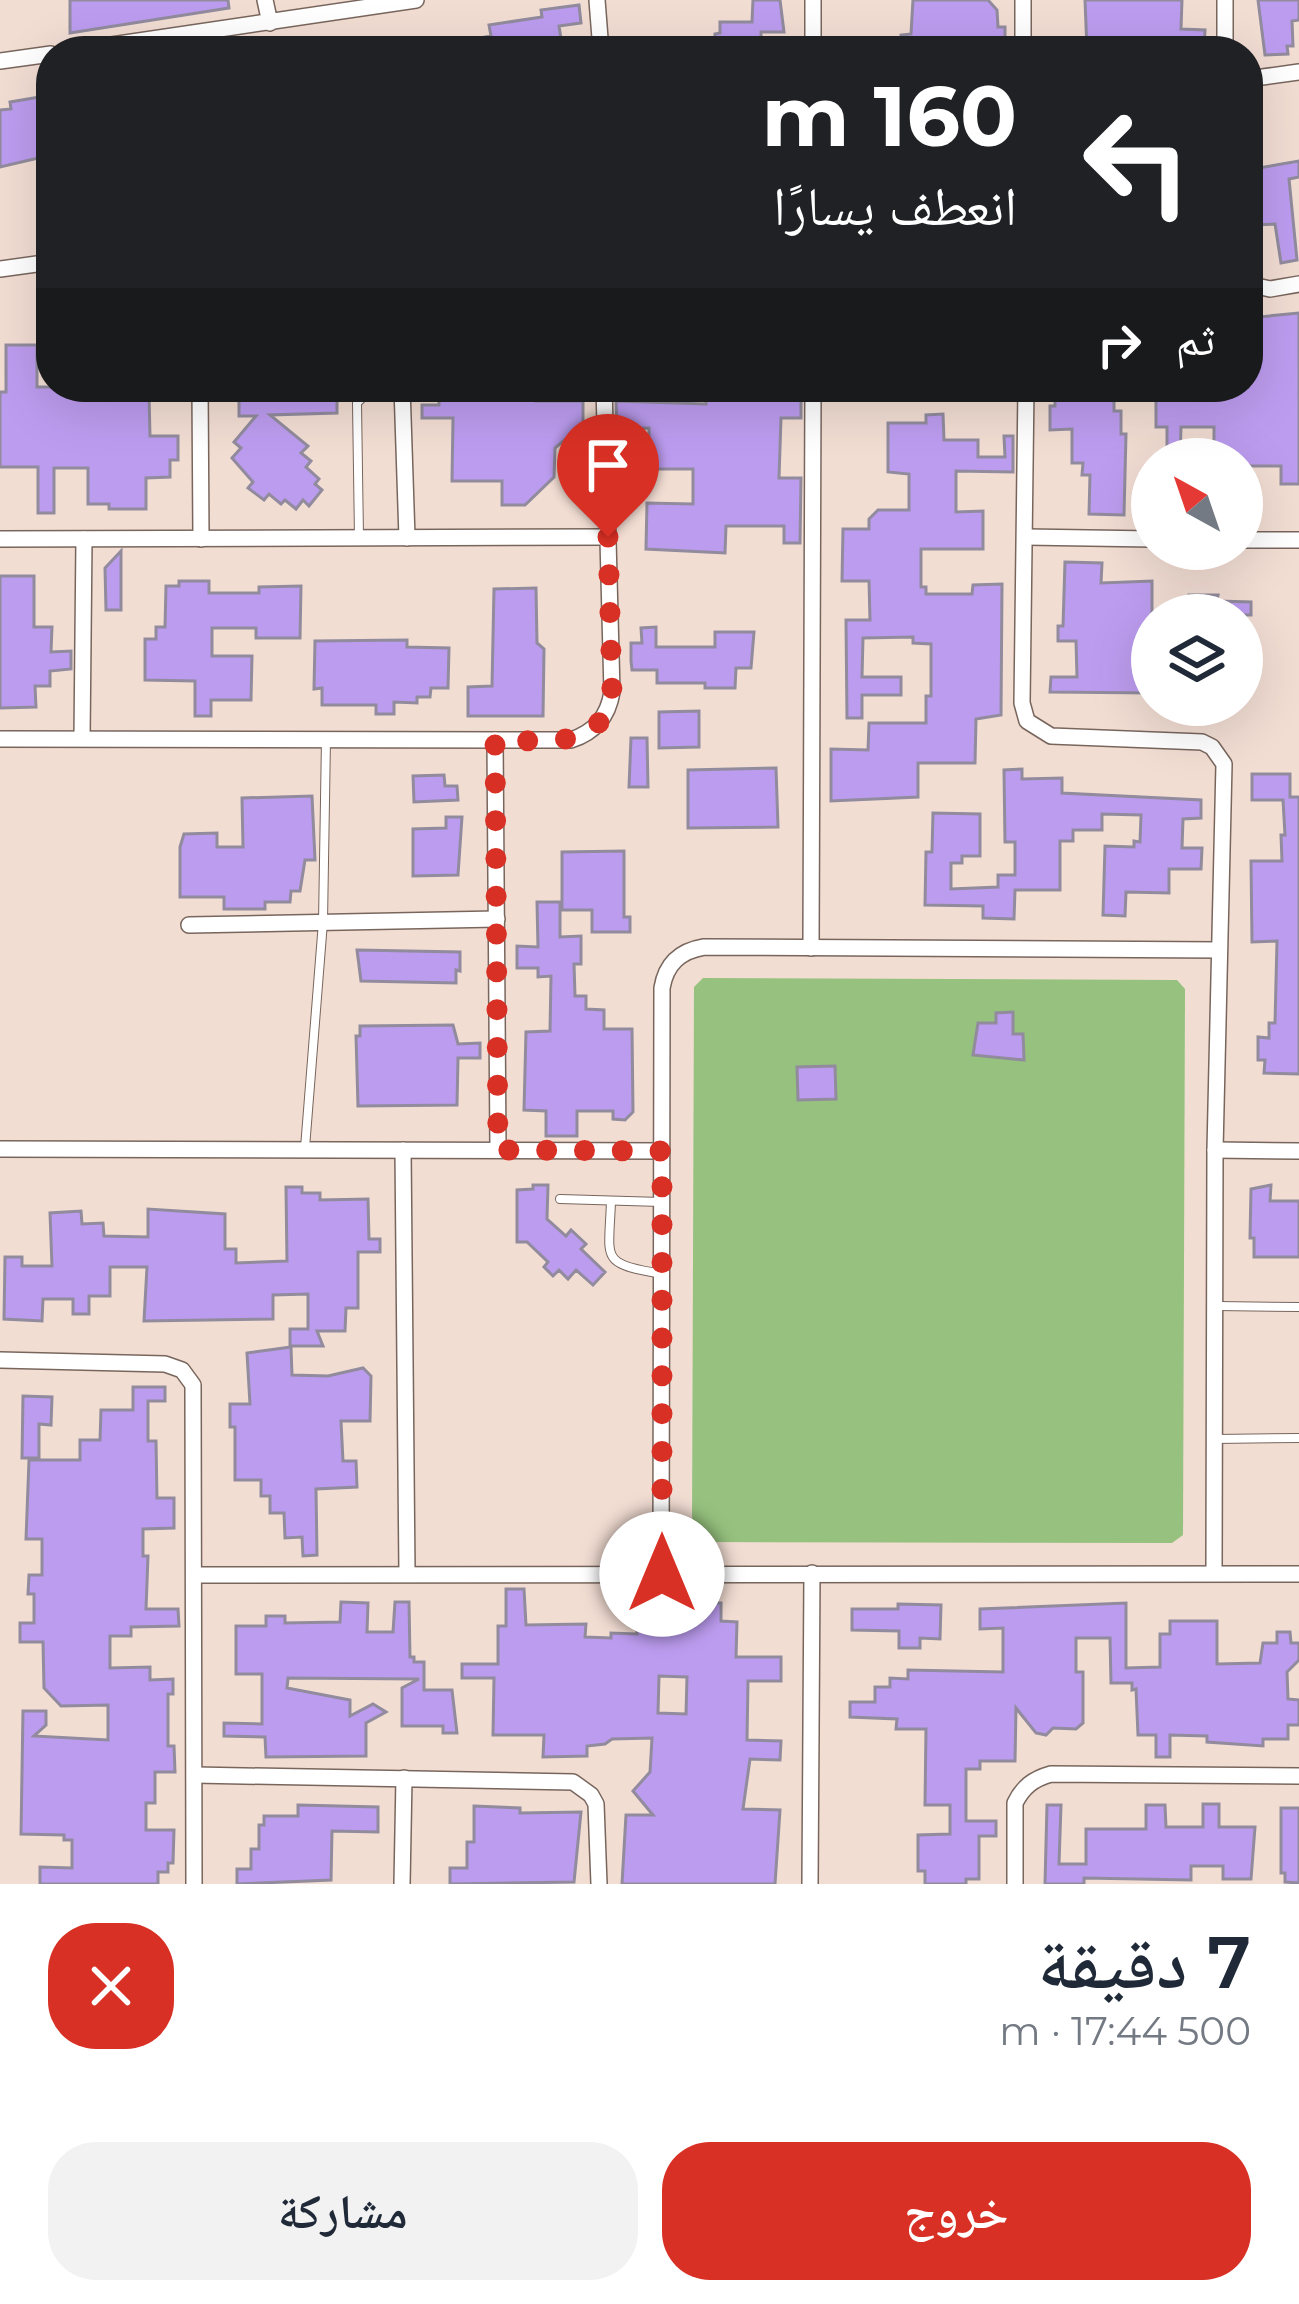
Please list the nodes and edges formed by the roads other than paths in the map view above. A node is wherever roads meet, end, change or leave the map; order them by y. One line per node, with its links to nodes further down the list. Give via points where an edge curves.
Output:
1 (266, 0): 7 (street)
2 (416, 0): 7 (street)
3 (597, 0): 9 (street)
4 (814, 0): 10 (street)
5 (1023, 0): 11 (street)
6 (1225, 0): 12 (street)
7 (270, 23): 8 (street)
8 (178, 36)
9 (601, 36)
10 (813, 36)
11 (1023, 36)
12 (1225, 36)
13 (36, 56): 14 (street)
14 (0, 61)
15 (1299, 72): 16 (street)
16 (1263, 77)
17 (36, 264): 18 (street)
18 (0, 269)
19 (1299, 284): 20 (street)
20 (1263, 288)
21 (200, 402): 29 (street)
22 (359, 402): 30 (lane)
23 (402, 402): 31 (street)
24 (604, 402): 27 (street)
25 (813, 402): 44 (street)
26 (1026, 402): 28 (street)
27 (608, 537): 31 (street); 40 (street, via 606,714 571,740)
28 (1026, 537): 32 (street); 45 (street, via 1027,721 1051,736 1202,742 1224,764)
29 (201, 538): 30 (street); 34 (street)
30 (359, 538): 31 (street)
31 (407, 538)
32 (1131, 538)
33 (0, 539): 34 (street)
34 (84, 539): 37 (street)
35 (1263, 540): 36 (street)
36 (1299, 540)
37 (82, 738): 38 (street); 39 (street)
38 (0, 739)
39 (326, 739): 40 (street); 42 (lane)
40 (495, 740): 41 (street)
41 (496, 919): 42 (street); 49 (street)
42 (323, 922): 43 (street); 47 (lane)
43 (189, 925)
44 (812, 948): 45 (street); 51 (street, via 704,947 672,963 662,988)
45 (1219, 950): 50 (street)
46 (0, 1149): 47 (street)
47 (305, 1150): 48 (street)
48 (404, 1150): 49 (street); 65 (street)
49 (498, 1150): 51 (street)
50 (1215, 1150): 52 (street); 57 (street)
51 (662, 1151): 55 (street)
52 (1299, 1151)
53 (560, 1199): 54 (lane)
54 (610, 1201): 55 (lane); 56 (lane, via 613,1260)
55 (662, 1202): 56 (street)
56 (662, 1274): 66 (street)
57 (1214, 1306): 58 (lane); 60 (street)
58 (1299, 1306)
59 (0, 1360): 64 (street, via 165,1364 188,1377 195,1394)
60 (1214, 1438): 61 (lane); 62 (street)
61 (1299, 1438)
62 (1214, 1572): 63 (street); 67 (street)
63 (812, 1573): 66 (street); 74 (street)
64 (195, 1574): 65 (street); 68 (street)
65 (407, 1574): 66 (street)
66 (662, 1574)
67 (1299, 1574)
68 (195, 1775): 70 (street); 71 (street)
69 (1299, 1776): 75 (street, via 1039,1777 1015,1803)
70 (404, 1778): 72 (street); 73 (street, via 573,1782 596,1804)
71 (194, 1884)
72 (402, 1884)
73 (599, 1884)
74 (810, 1884)
75 (1015, 1884)

